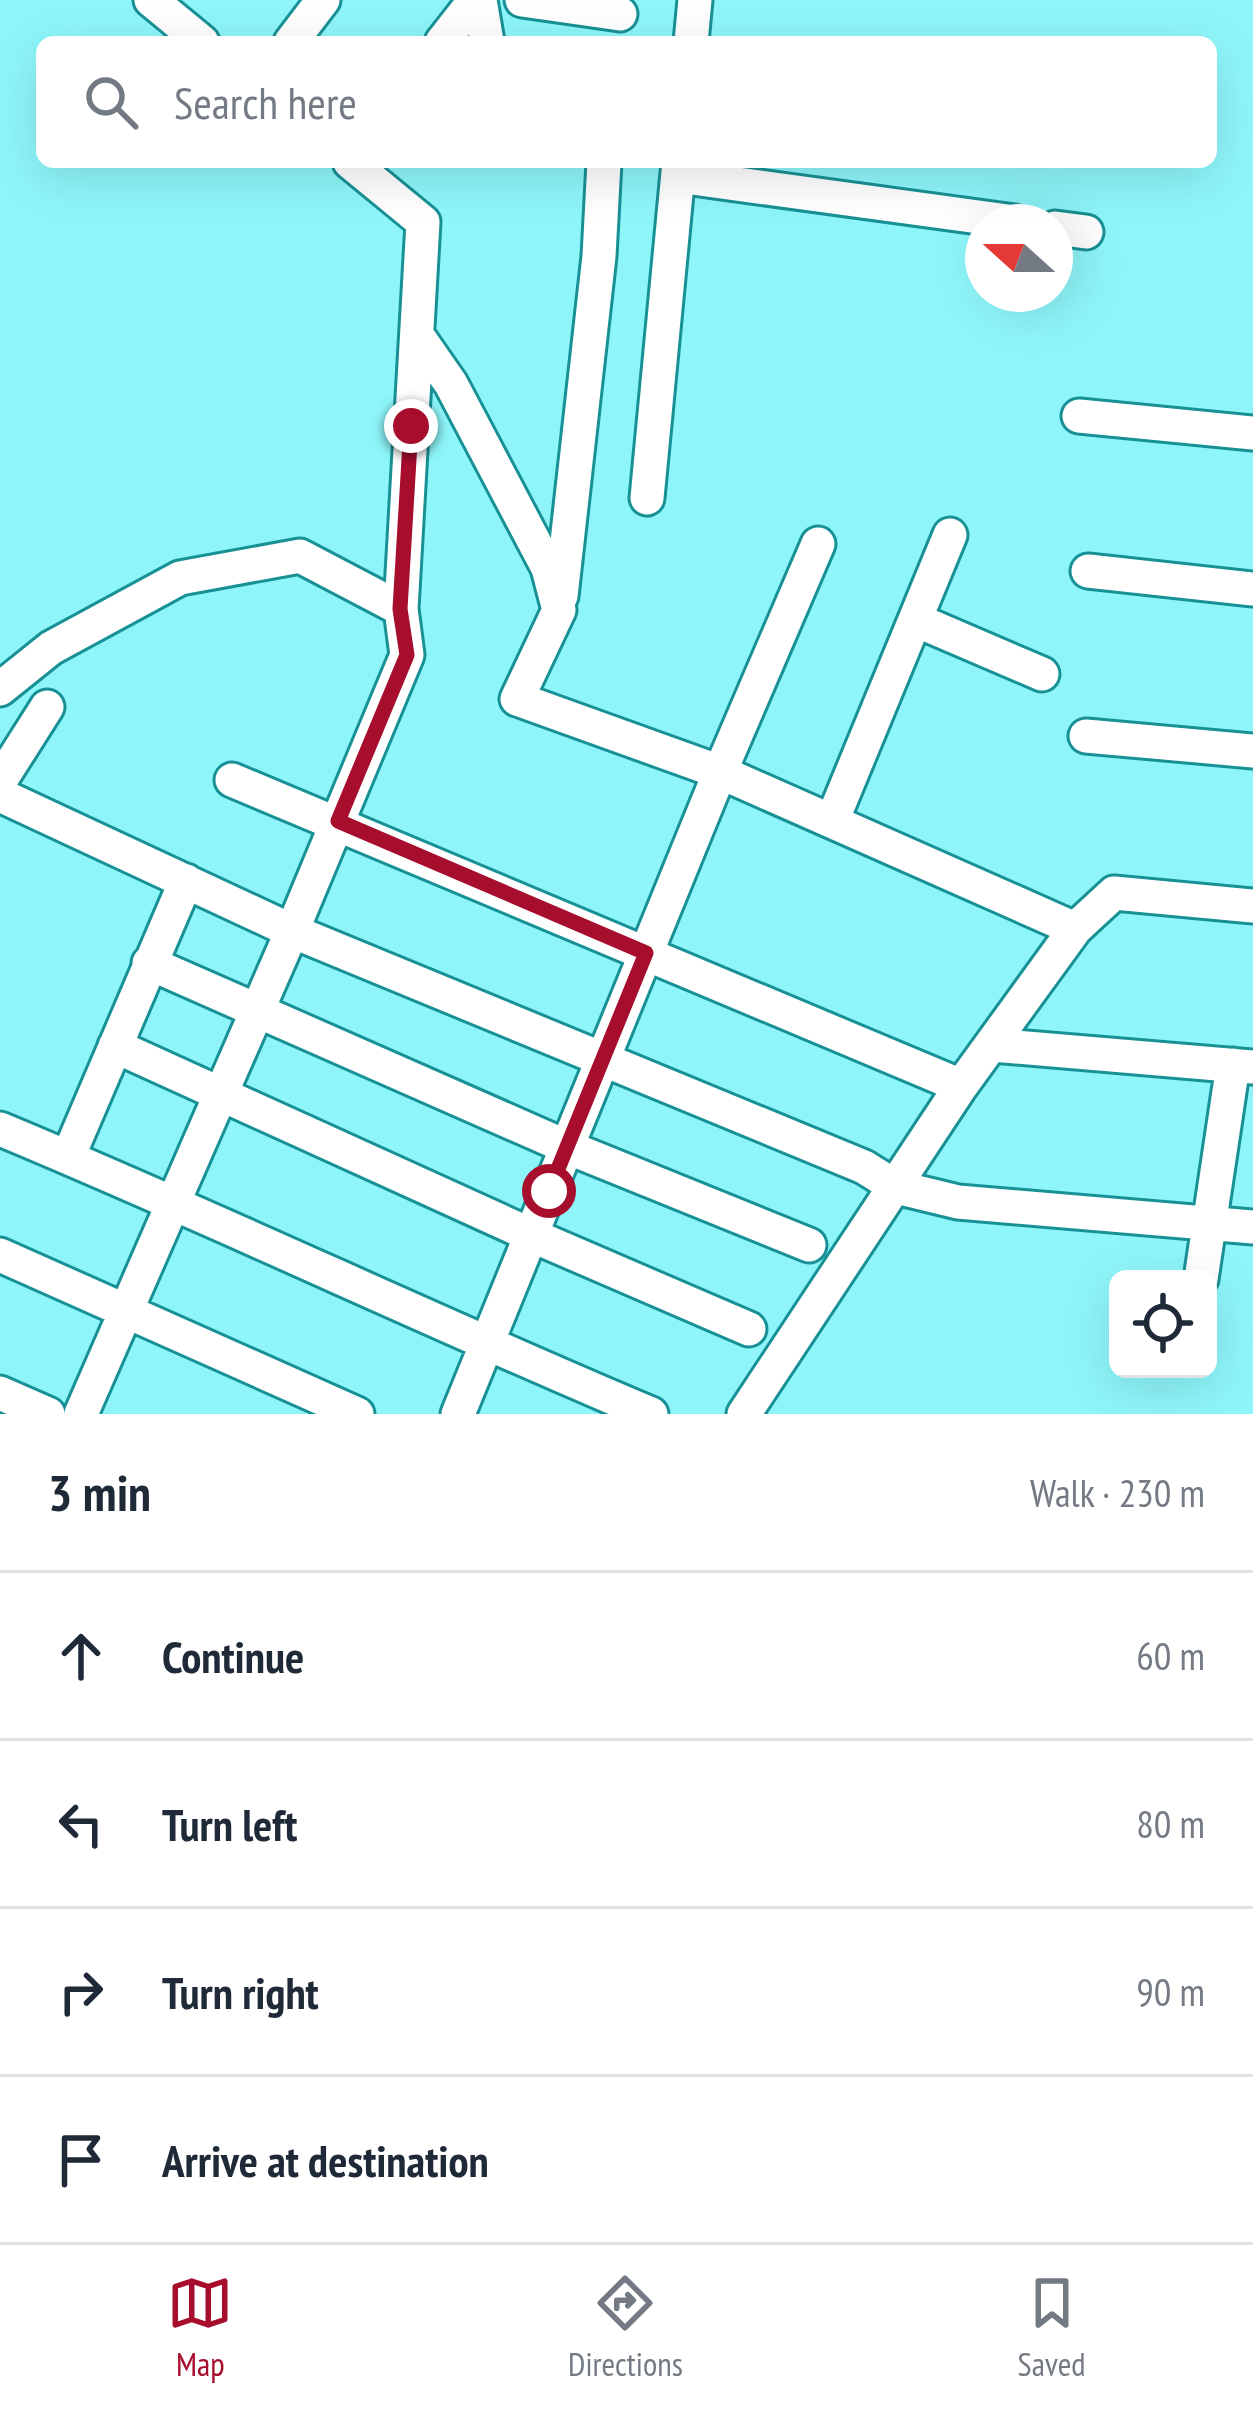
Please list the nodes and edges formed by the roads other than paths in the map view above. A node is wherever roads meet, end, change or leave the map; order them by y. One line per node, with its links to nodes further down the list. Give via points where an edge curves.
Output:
1 (323, 0): 8 (street)
2 (477, 0): 9 (street); 10 (street)
3 (522, 0): 6 (street)
4 (695, 0): 11 (street)
5 (167, 5): 7 (street)
6 (619, 19)
7 (196, 36)
8 (296, 36)
9 (447, 36)
10 (486, 36)
11 (692, 36)
12 (357, 168): 16 (street, via 423,222)
13 (604, 168): 25 (street)
14 (679, 169): 15 (street); 19 (street)
15 (965, 214)
16 (417, 334): 24 (street); 25 (street, via 452,384 537,548)
17 (1078, 416): 18 (street)
18 (1253, 434)
19 (647, 498)
20 (950, 536): 26 (street)
21 (818, 544): 32 (street)
22 (1088, 571): 23 (street)
23 (1253, 589)
24 (400, 609): 28 (street, via 300,556 179,578 51,648); 36 (street, via 407,655)
25 (560, 610): 32 (street, via 517,699)
26 (916, 620): 27 (street); 37 (street)
27 (1042, 674)
28 (0, 689)
29 (47, 707): 34 (street)
30 (1086, 736): 31 (street)
31 (1253, 752)
32 (720, 772): 37 (street); 42 (street)
33 (232, 780): 36 (street)
34 (0, 781)
35 (0, 795): 38 (street)
36 (338, 821): 41 (street); 42 (street)
37 (832, 821): 40 (street)
38 (186, 881): 41 (street); 43 (street)
39 (1253, 906): 40 (street, via 1114,893)
40 (1075, 929): 45 (street)
41 (292, 931): 44 (street); 47 (street)
42 (646, 953): 47 (street); 49 (street)
43 (149, 963): 44 (street); 46 (street)
44 (256, 1010): 50 (street); 52 (street)
45 (992, 1045): 48 (street); 49 (street)
46 (115, 1046): 50 (street); 53 (street)
47 (603, 1058): 52 (street); 54 (street)
48 (1243, 1066): 56 (street)
49 (962, 1086): 54 (street)
50 (218, 1095): 55 (street); 58 (street)
51 (0, 1129): 53 (street)
52 (567, 1147): 58 (street); 59 (street)
53 (68, 1157): 55 (street)
54 (896, 1187): 56 (street, via 958,1202); 71 (street)
55 (171, 1200): 62 (street); 64 (street)
56 (1209, 1223): 57 (street); 61 (street)
57 (1253, 1227)
58 (531, 1235): 63 (street); 64 (street)
59 (809, 1245)
60 (0, 1255): 62 (street)
61 (1202, 1270)
62 (125, 1309): 67 (street); 68 (street)
63 (748, 1330)
64 (486, 1344): 69 (street); 70 (street)
65 (0, 1393): 66 (street)
66 (48, 1414)
67 (81, 1414)
68 (357, 1414)
69 (458, 1414)
70 (651, 1414)
71 (744, 1414)

